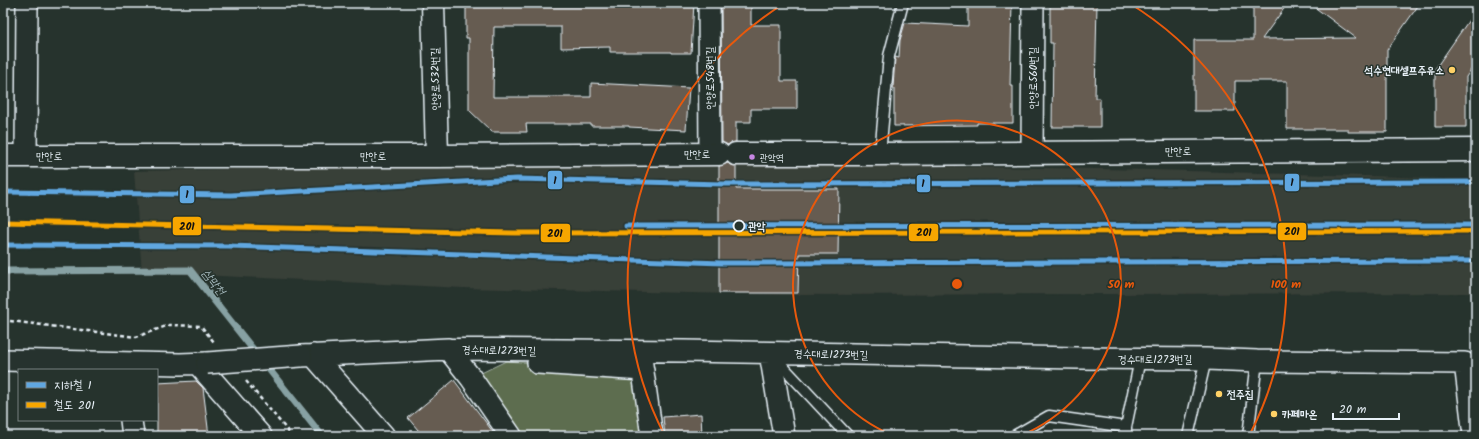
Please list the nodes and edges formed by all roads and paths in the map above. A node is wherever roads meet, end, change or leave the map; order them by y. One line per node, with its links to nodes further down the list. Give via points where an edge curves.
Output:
1 (27, 3): 11 (street, 만안로)
2 (433, 3): 12 (street, 안양로532번길)
3 (709, 3): 8 (street, 안양로548번길)
4 (903, 3): 9 (lane, via 888,56)
5 (1034, 3): 7 (street, 안양로560번길)
6 (1476, 150): 7 (street, 만안로)
7 (1032, 152): 9 (street, 만안로)
8 (722, 154): 9 (street, 만안로); 12 (street, 만안로)
9 (880, 154)
10 (3, 156): 11 (street, 만안로)
11 (26, 156): 12 (street, 만안로)
12 (437, 156)
13 (448, 349): 15 (street, 경수대로1273번길); 20 (street, 경수대로1273번길); 29 (street)
14 (770, 354): 16 (street, 경수대로1273번길); 20 (street, 경수대로1273번길); 31 (street); 32 (lane, 경수대로1273번길)
15 (307, 356): 22 (street, 경수대로1273번길, bridge); 28 (street)
16 (1140, 359): 17 (street, 경수대로1273번길); 25 (lane)
17 (1206, 359): 21 (street, 경수대로1273번길); 34 (lane)
18 (3, 360): 23 (street)
19 (506, 361): 20 (street)
20 (642, 361): 30 (street)
21 (1257, 361): 35 (lane); 36 (street, 경수대로1273번길, via 1465,363)
22 (202, 363): 23 (street); 27 (street)
23 (122, 366)
24 (131, 421): 26 (street)
25 (1126, 432): 33 (lane, via 1048,416)
26 (133, 436)
27 (261, 436)
28 (384, 436)
29 (511, 436)
30 (652, 436)
31 (784, 436)
32 (848, 436)
33 (1014, 436)
34 (1188, 436)
35 (1248, 436)
36 (1474, 436)

